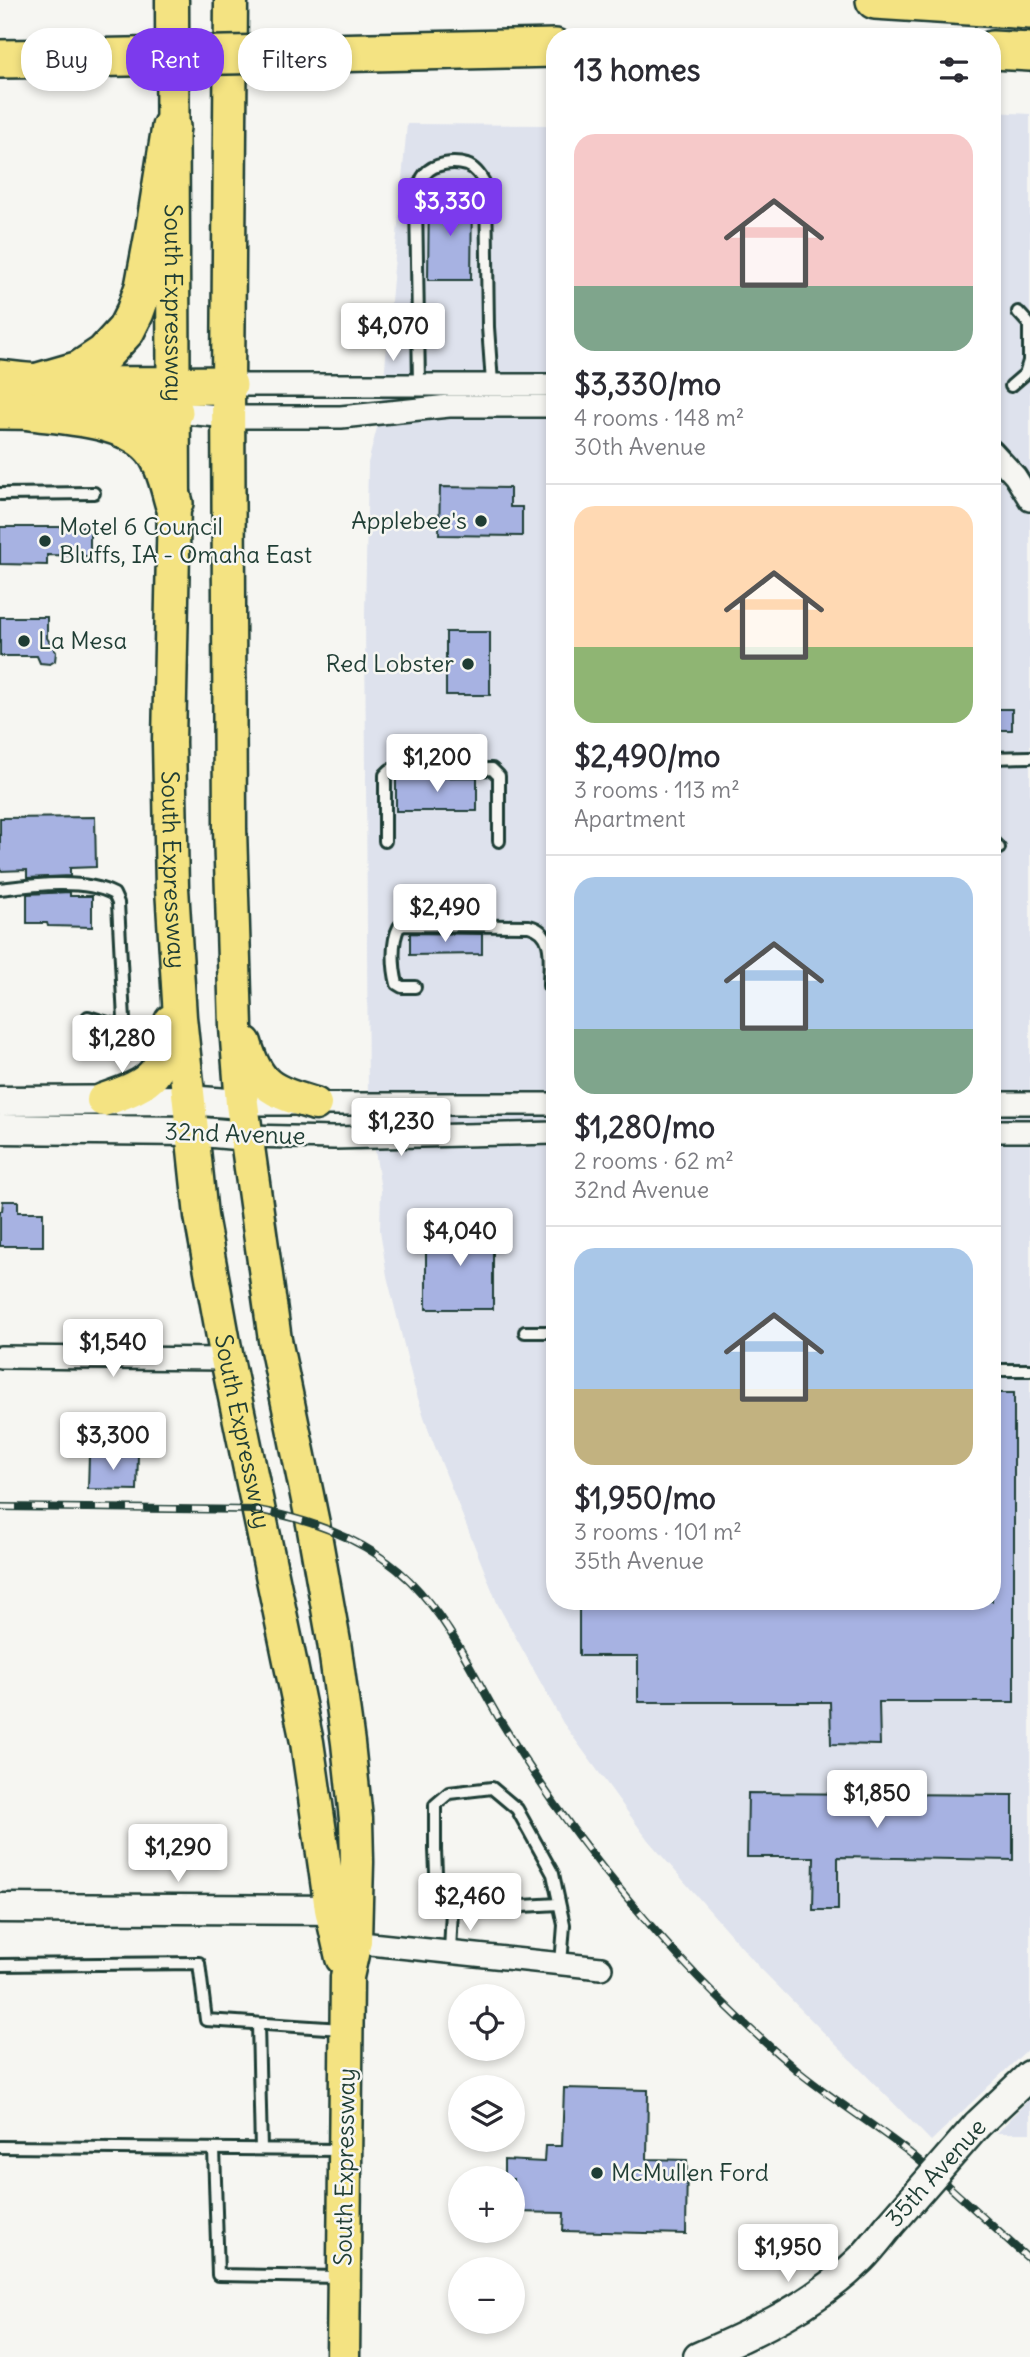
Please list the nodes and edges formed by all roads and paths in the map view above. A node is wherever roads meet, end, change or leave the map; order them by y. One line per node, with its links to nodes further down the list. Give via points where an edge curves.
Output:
1 (172, 0): 9 (main road, South Expressway)
2 (231, 0): 17 (main road, South Expressway)
3 (874, 0): 4 (highway)
4 (1030, 10)
5 (546, 48): 8 (highway, bridge)
6 (1001, 50): 7 (highway)
7 (1030, 52)
8 (0, 59)
9 (171, 127): 15 (highway, via 144,287 126,330 104,354 80,370); 16 (main road, South Expressway)
10 (1018, 312): 14 (lane, via 1029,324 1029,361 1025,374)
11 (419, 383): 12 (street); 12 (lane, via 416,201 424,175 431,168 452,163 474,169 486,186); 17 (street)
12 (492, 383): 13 (street)
13 (546, 385)
14 (1011, 386)
15 (16, 396): 16 (highway); 23 (highway, via 110,424 143,440 164,467)
16 (174, 399): 17 (highway); 23 (main road, South Expressway)
17 (228, 401): 18 (street, via 341,416 449,406); 32 (main road, South Expressway, via 229,815)
18 (546, 406)
19 (1001, 461): 22 (street)
20 (94, 493): 21 (lane)
21 (0, 494)
22 (1030, 500)
23 (174, 503): 30 (main road, South Expressway, via 169,742)
24 (1030, 757): 25 (lane)
25 (1001, 758)
26 (385, 841): 27 (lane, via 385,775 390,770 492,769 499,776)
27 (499, 841)
28 (0, 889): 33 (lane, via 86,885 114,894 124,1020 121,1027)
29 (546, 939): 31 (lane, via 538,928 528,926 404,925 394,938 395,976 401,987)
30 (177, 978): 34 (main road, via 160,1067 131,1091); 35 (main road, South Expressway)
31 (415, 987)
32 (235, 1007): 39 (main road, South Expressway); 40 (main road, via 251,1065 259,1077 282,1093)
33 (88, 1017)
34 (103, 1100): 35 (street, 32nd Avenue); 36 (street, 32nd Avenue)
35 (187, 1100): 39 (street, 32nd Avenue); 43 (main road, South Expressway)
36 (0, 1101)
37 (1001, 1103): 38 (street)
38 (1030, 1103)
39 (242, 1104): 40 (street, 32nd Avenue); 47 (main road, South Expressway)
40 (315, 1104): 41 (street, 32nd Avenue)
41 (546, 1104)
42 (0, 1129): 43 (street, 32nd Avenue)
43 (191, 1131): 47 (street, 32nd Avenue); 51 (main road, South Expressway)
44 (1001, 1131): 45 (street)
45 (1030, 1131)
46 (546, 1133): 47 (street, 32nd Avenue)
47 (247, 1136): 57 (main road, South Expressway, via 275,1340 334,1642 356,1819)
48 (524, 1332): 49 (lane)
49 (546, 1332)
50 (0, 1357): 51 (street)
51 (227, 1359): 57 (main road, South Expressway)
52 (1001, 1370): 53 (lane)
53 (1030, 1370)
54 (559, 1904): 56 (lane); 56 (lane, via 553,1874 517,1809 492,1787 449,1793 435,1805 438,1895); 59 (lane, via 564,1925)
55 (0, 1908): 57 (street)
56 (452, 1910): 58 (lane)
57 (345, 1926): 58 (street); 63 (main road, South Expressway)
58 (450, 1952): 59 (street)
59 (561, 1964): 61 (street)
60 (0, 1965): 62 (lane, via 199,1963 206,2020)
61 (601, 1968)
62 (258, 2024): 63 (lane); 67 (lane)
63 (346, 2029): 68 (main road, South Expressway)
64 (1030, 2075): 71 (street, 35th Avenue, bridge, via 977,2125 861,2259 830,2286 750,2334)
65 (0, 2147): 66 (lane)
66 (214, 2149): 67 (lane); 69 (lane, via 218,2276)
67 (261, 2150): 68 (lane)
68 (345, 2150): 69 (main road, South Expressway)
69 (344, 2277): 70 (main road, South Expressway)
70 (343, 2357)
71 (698, 2357)

